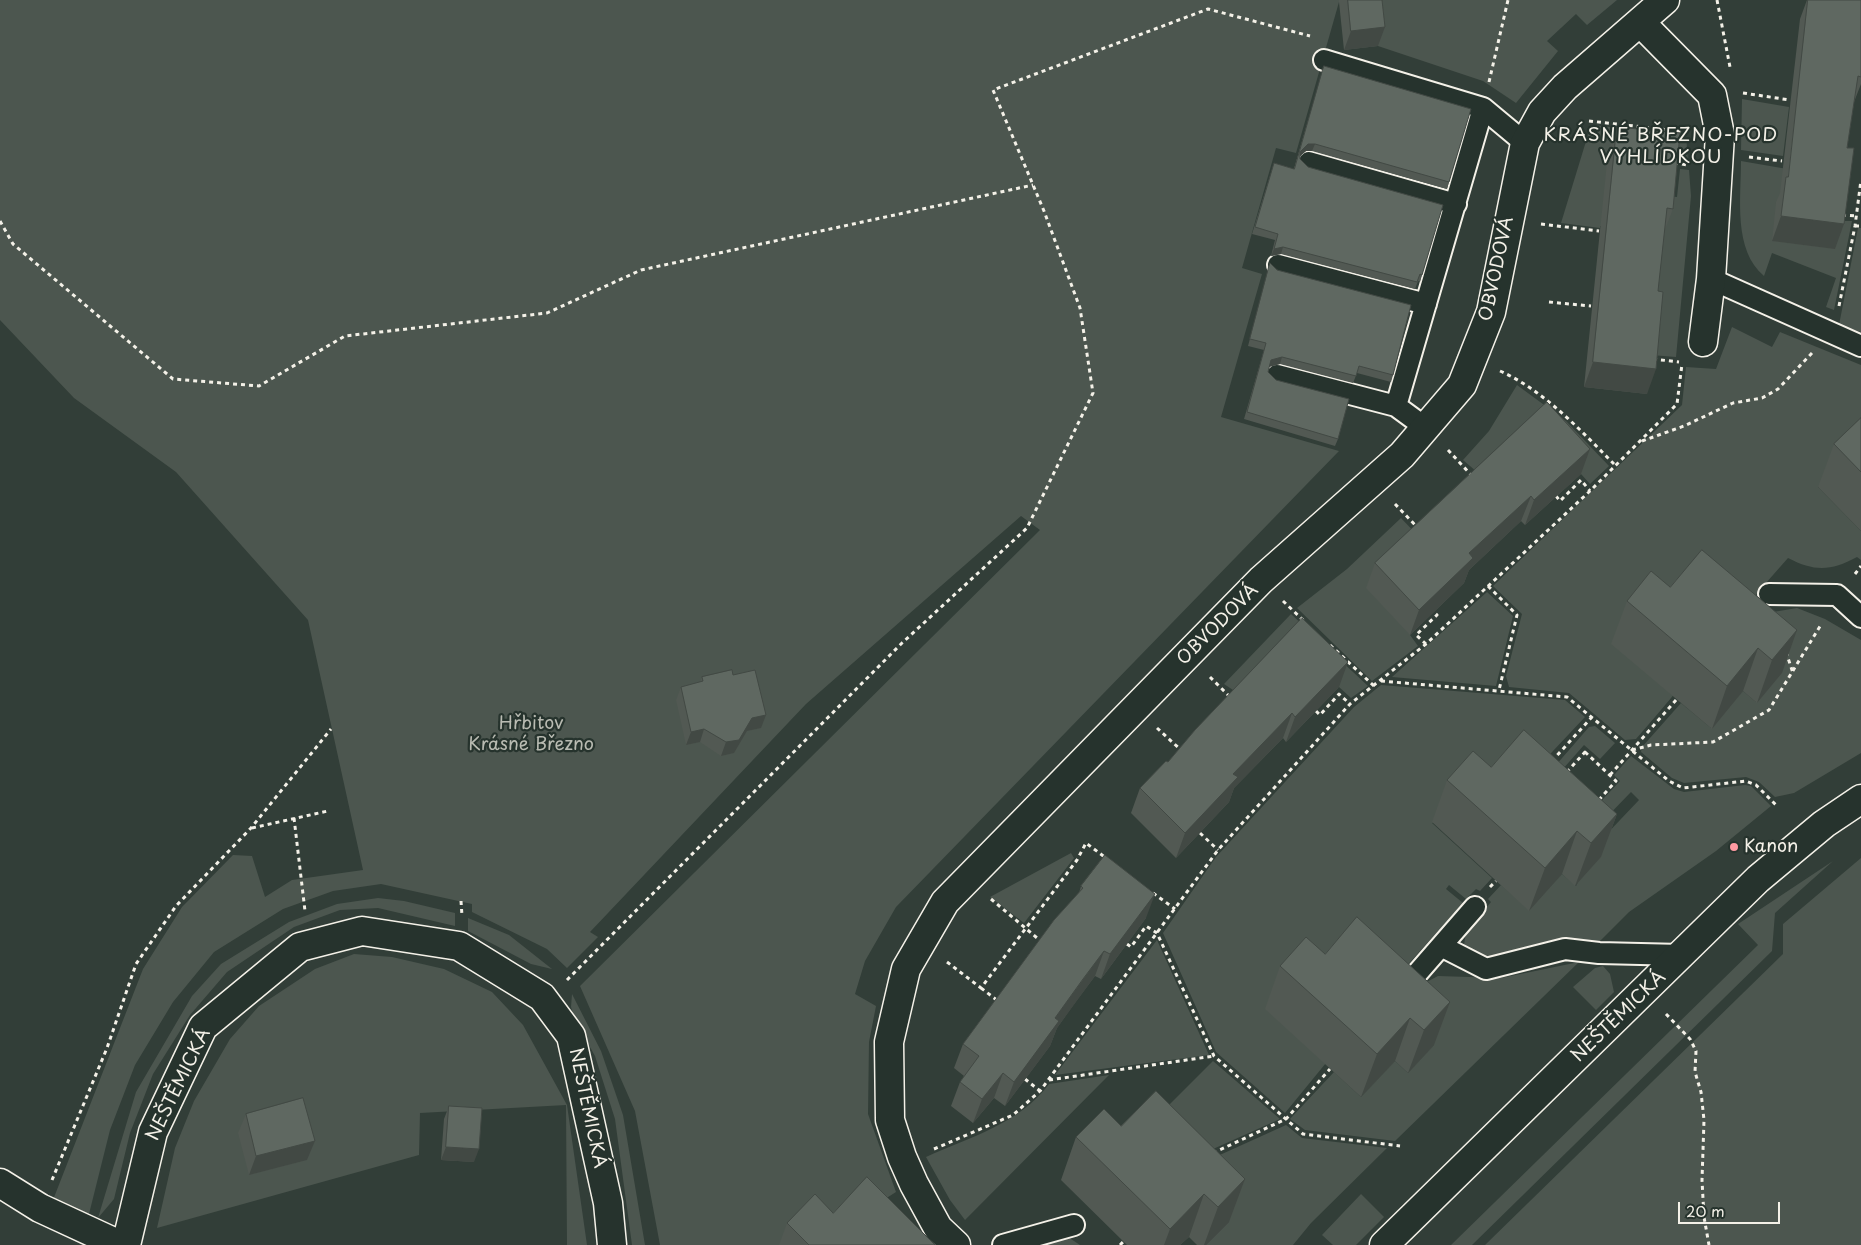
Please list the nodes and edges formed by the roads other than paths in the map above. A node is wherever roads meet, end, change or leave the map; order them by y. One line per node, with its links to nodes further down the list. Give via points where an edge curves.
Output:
1 (1665, 0): 2 (street, OBVODOVÁ)
2 (1640, 22): 5 (street, OBVODOVÁ, via 1554,99 1542,112); 9 (street, via 1712,94 1720,135)
3 (1324, 60): 4 (lane)
4 (1483, 108): 5 (lane); 7 (lane)
5 (1525, 143): 15 (street, OBVODOVÁ, via 1491,312 1462,386)
6 (1309, 162): 7 (lane)
7 (1456, 204): 10 (lane)
8 (1278, 266): 10 (lane)
9 (1711, 279): 11 (street); 12 (lane)
10 (1426, 304): 14 (lane)
11 (1703, 342)
12 (1861, 346)
13 (1278, 374): 14 (lane)
14 (1396, 406): 15 (lane)
15 (1426, 428): 28 (street, OBVODOVÁ, via 1402,454 1261,580 967,879 945,902 906,969 889,1042 890,1120 904,1162 938,1228)
16 (1769, 594): 17 (lane, via 1837,595)
17 (1861, 617)
18 (1861, 799): 21 (street, NEŠTĚMICKÁ, via 1824,824 1758,879)
19 (1475, 907): 20 (lane)
20 (1441, 946): 21 (lane, via 1486,969 1566,950); 22 (lane)
21 (1682, 955): 30 (street, NEŠTĚMICKÁ)
22 (1414, 976)
23 (0, 1183): 25 (street, via 40,1208)
24 (1074, 1225): 29 (lane)
25 (120, 1245)
26 (126, 1245): 27 (street, NEŠTĚMICKÁ, via 152,1132 203,1027 300,947 362,931 460,946 542,997 571,1036 608,1203)
27 (612, 1245)
28 (956, 1245)
29 (1004, 1245)
30 (1384, 1245)

